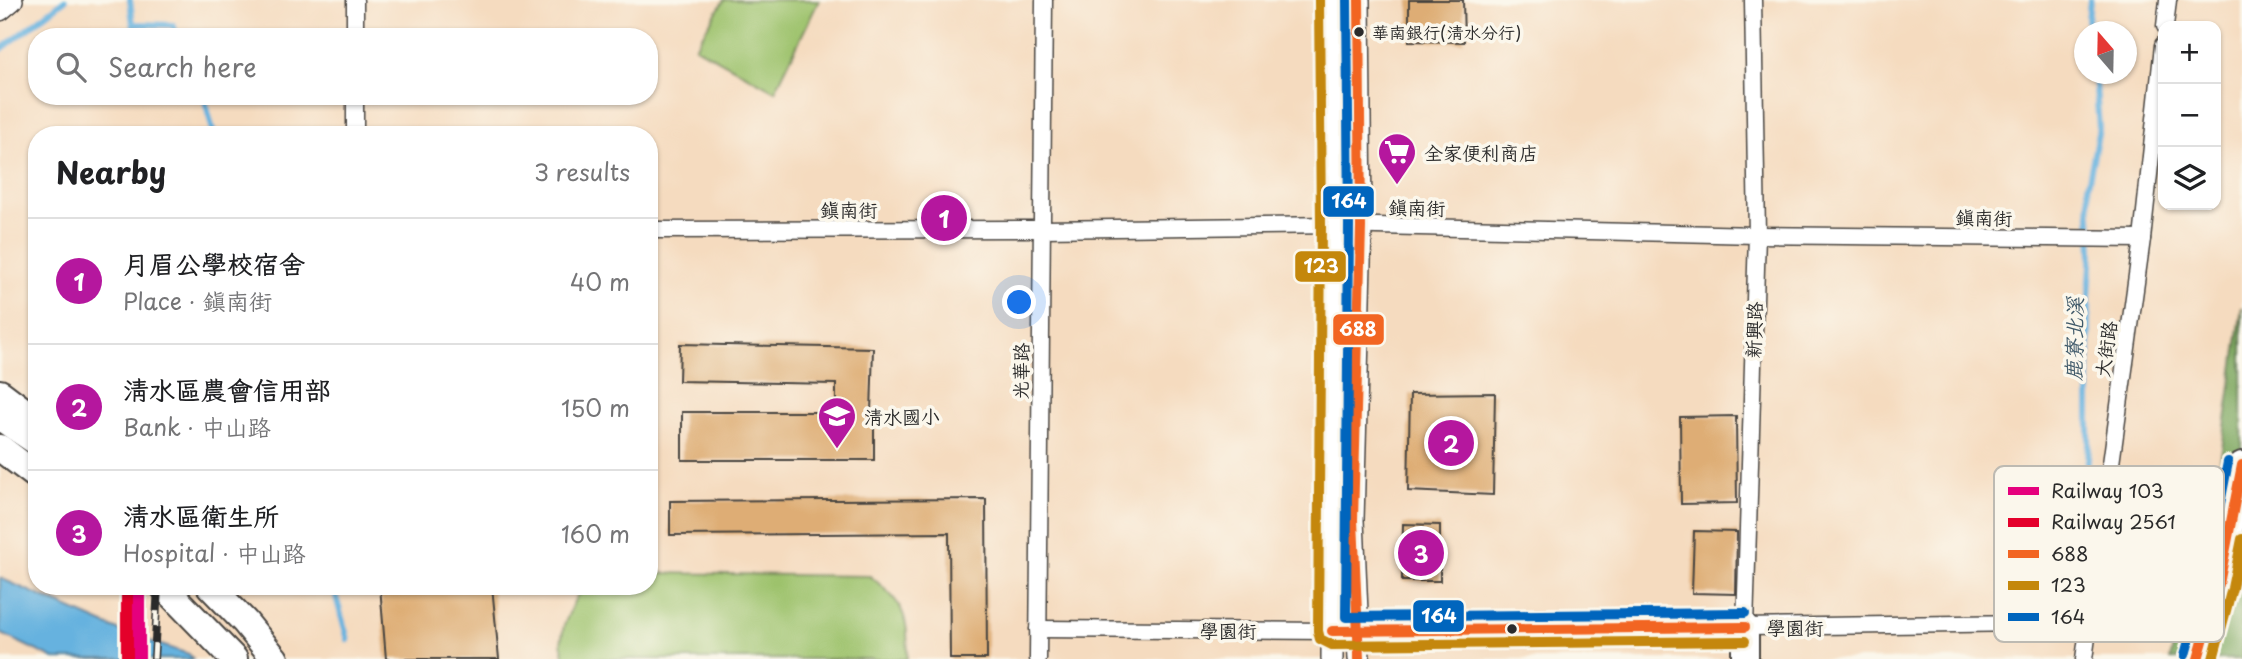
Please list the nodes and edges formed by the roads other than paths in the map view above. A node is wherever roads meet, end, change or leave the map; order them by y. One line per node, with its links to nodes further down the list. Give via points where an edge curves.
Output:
1 (12, 0): 8 (street)
2 (355, 0): 10 (street)
3 (1044, 0): 16 (street, 光華路)
4 (1333, 0): 14 (street)
5 (1359, 0): 15 (street)
6 (1753, 0): 18 (street, 新興路)
7 (2168, 0): 9 (street)
8 (0, 10)
9 (2166, 21)
10 (355, 28)
11 (2159, 84): 19 (street, 大街路)
12 (355, 105): 13 (street)
13 (355, 126)
14 (1335, 225): 15 (street, 鎮南街); 16 (street, 鎮南街); 37 (street)
15 (1361, 227): 18 (street, 鎮南街); 36 (street, via 1353,520)
16 (1043, 229): 17 (street, 鎮南街); 35 (street, 光華路)
17 (658, 230)
18 (1757, 235): 19 (street, 鎮南街); 34 (street, 新興路)
19 (2142, 239): 27 (street, 大街路)
20 (0, 393): 21 (main road)
21 (28, 414)
22 (0, 418): 23 (main road)
23 (28, 436)
24 (0, 448): 28 (main road)
25 (0, 462): 29 (main road)
26 (2242, 465): 30 (main road)
27 (2111, 466)
28 (28, 470)
29 (28, 473)
30 (2224, 558)
31 (172, 595): 39 (main road)
32 (218, 595): 40 (main road)
33 (1994, 623): 34 (street, 學園街)
34 (1745, 627): 36 (main road, 學園街); 44 (main road, 新興路)
35 (1038, 629): 37 (street, 學園街); 41 (street, 光華路)
36 (1360, 630): 37 (main road, 學園街); 43 (street)
37 (1332, 631): 42 (street)
38 (2203, 642): 45 (main road)
39 (234, 659)
40 (275, 659)
41 (1038, 659)
42 (1332, 659)
43 (1359, 659)
44 (1745, 659)
45 (2198, 659)

